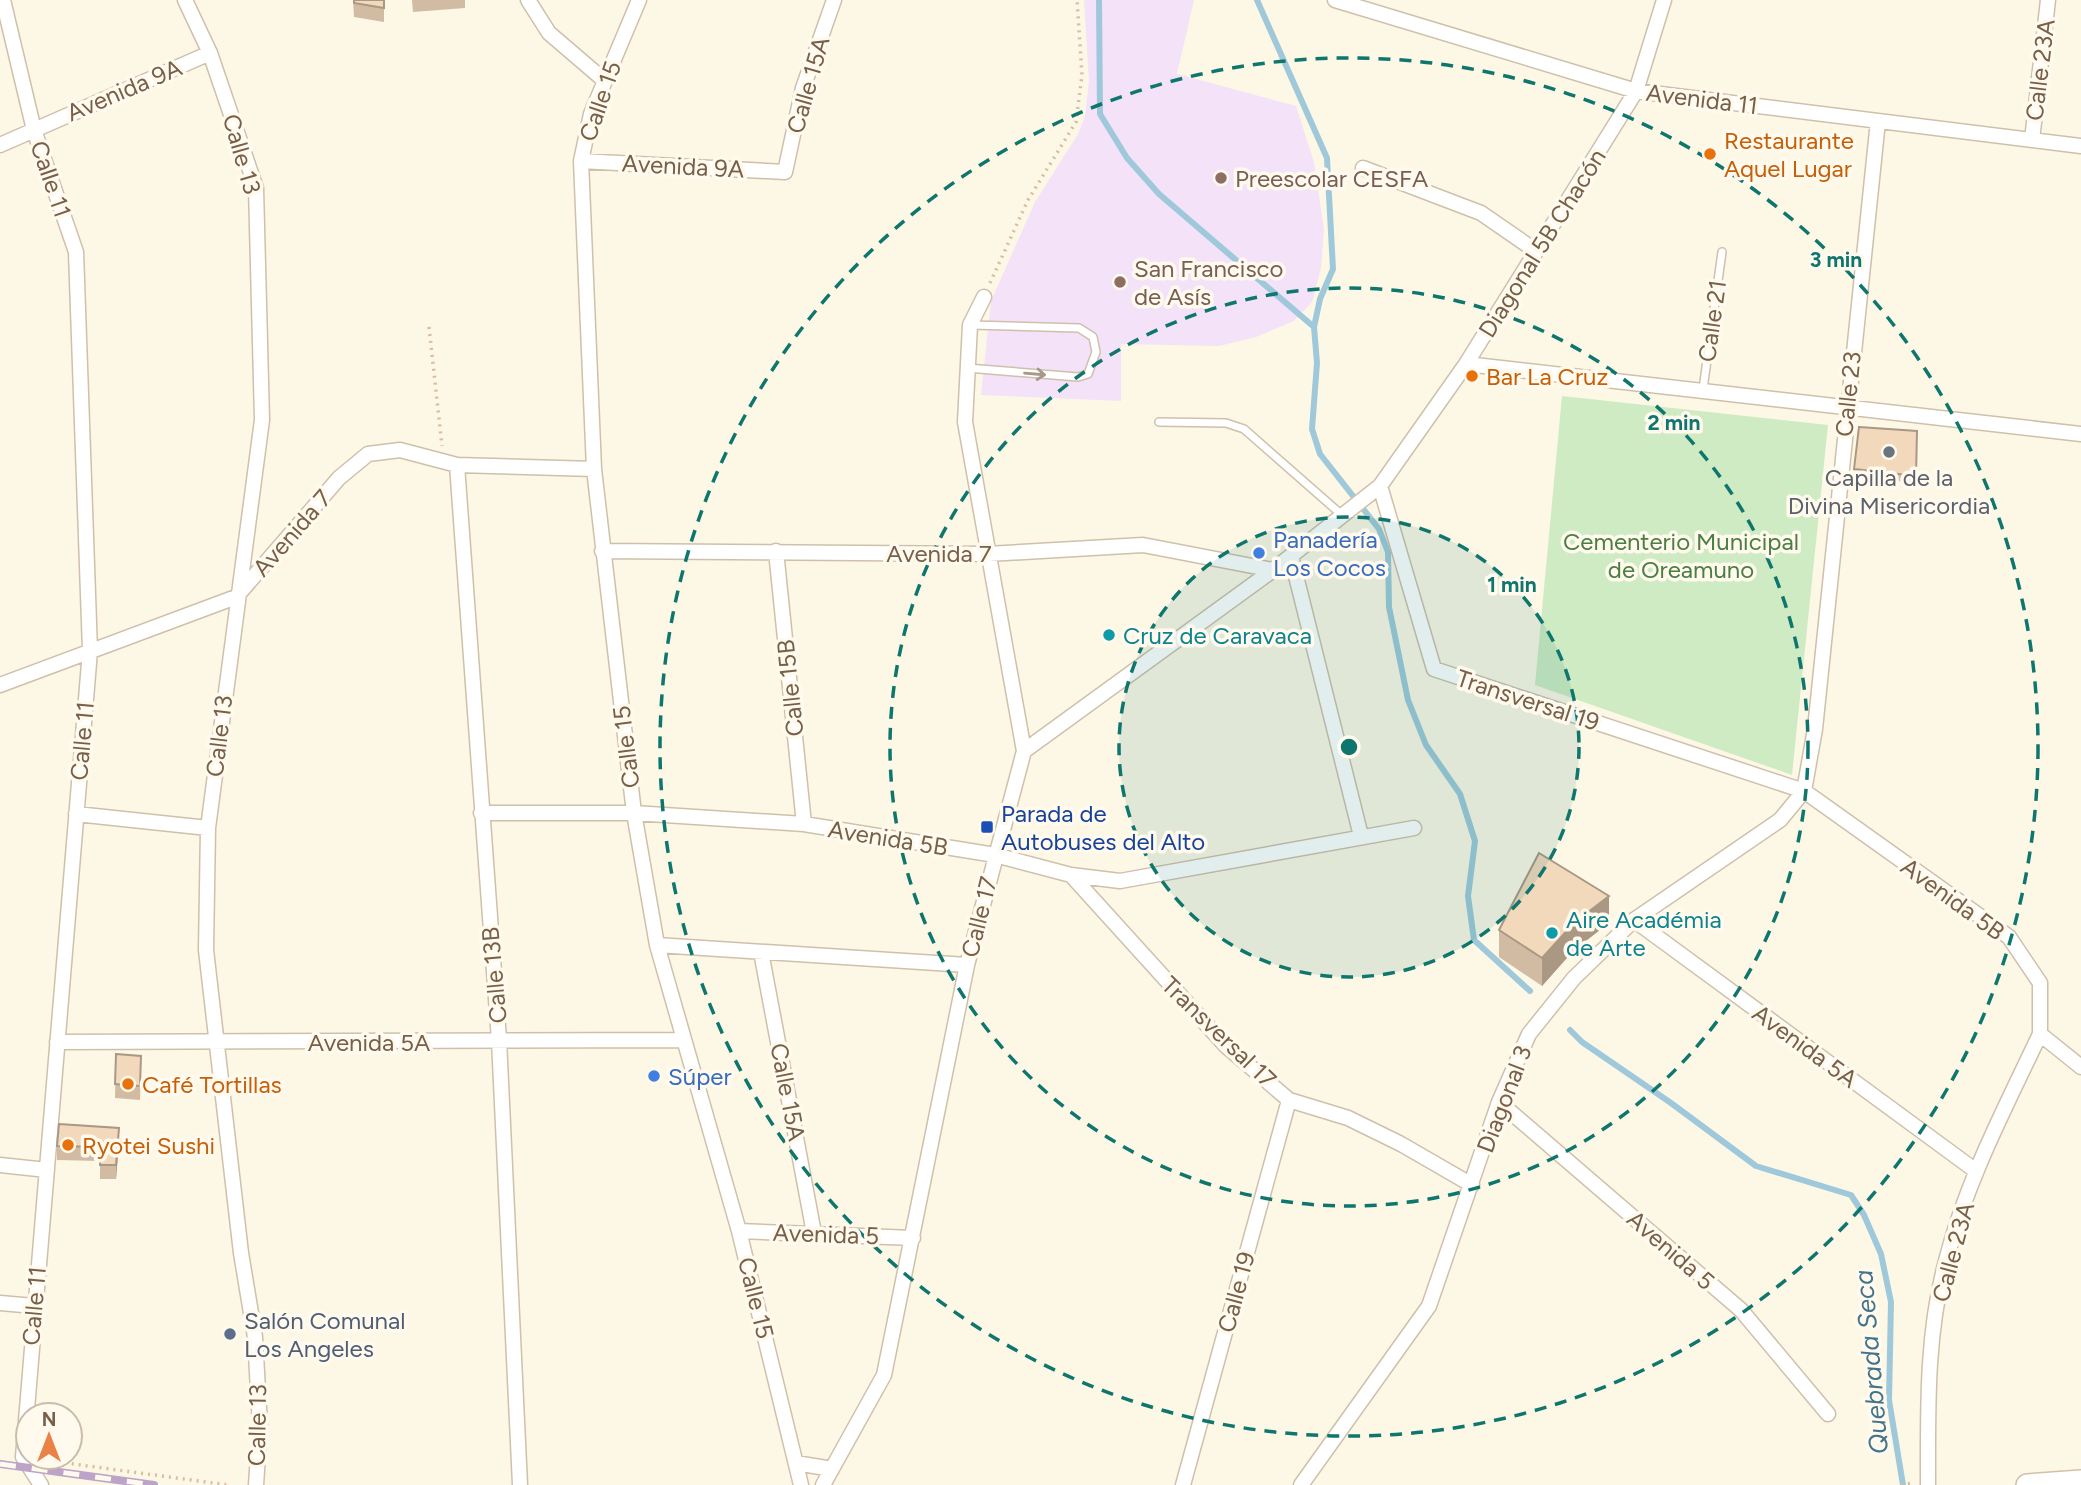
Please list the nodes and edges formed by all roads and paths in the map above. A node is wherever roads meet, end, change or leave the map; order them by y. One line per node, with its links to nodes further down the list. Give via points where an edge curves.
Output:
1 (3, 0): 14 (street, Calle 11)
2 (185, 0): 10 (street, Calle 13)
3 (528, 0): 11 (street, via 549,33)
4 (639, 0): 11 (street, Calle 15)
5 (834, 0): 20 (street, Calle 15A, via 803,88)
6 (1077, 0): 23 (path, via 1082,75 1076,122 1028,200)
7 (1335, 0): 12 (street, Avenida 11)
8 (1664, 0): 12 (street, Diagonal 5B Chacón)
9 (2048, 0): 15 (street, Calle 23A)
10 (210, 53): 14 (street, Avenida 9A); 41 (street, Calle 13, via 256,188 262,420)
11 (605, 81): 18 (street, Calle 15, via 591,114)
12 (1636, 91): 13 (street, Avenida 11); 21 (street, Diagonal 5B Chacón)
13 (1878, 121): 15 (street, Avenida 11); 29 (street, Calle 23)
14 (34, 130): 16 (street, Avenida 9A); 42 (street, Calle 11, via 76,252)
15 (2032, 140): 17 (street, Avenida 11)
16 (0, 145)
17 (2081, 146)
18 (581, 161): 20 (street, Avenida 9A); 33 (street, Calle 15)
19 (1363, 168): 21 (street, via 1481,213)
20 (785, 172)
21 (1536, 251): 26 (street, Diagonal 5B Chacón)
22 (1722, 252): 28 (lane, Calle 21)
23 (984, 297): 24 (street, Calle 17)
24 (970, 325): 27 (street, Calle 17); 27 (lane, one-way to 24, via 1078,377 1094,366 1096,352 1093,337 1079,328)
25 (429, 327): 32 (path)
26 (1466, 364): 28 (street); 34 (street, Diagonal 5B Chacón)
27 (967, 368): 38 (street, Calle 17, via 965,422)
28 (1703, 389): 29 (street)
29 (1847, 407): 31 (street); 45 (street, Calle 23, via 1815,729)
30 (1158, 422): 35 (lane, via 1226,424 1244,429)
31 (2081, 434)
32 (450, 463): 33 (street, Avenida 7); 41 (street, Avenida 7, via 400,450 368,454 339,478); 46 (street, Calle 13B)
33 (594, 469): 36 (street, Calle 15)
34 (1380, 486): 35 (street, Diagonal 5B Chacón); 45 (street, Transversal 19, via 1434,669)
35 (1342, 515): 39 (street, Diagonal 5B Chacón)
36 (602, 551): 37 (street, Avenida 7); 47 (street, Calle 15)
37 (776, 551): 38 (street, Avenida 7); 49 (street, Calle 15B)
38 (989, 554): 40 (street, Avenida 7, via 1143,545); 44 (street, Calle 17)
39 (1292, 556): 40 (street, Diagonal 5B Chacón); 52 (street)
40 (1273, 570): 44 (street, Diagonal 5B Chacón)
41 (236, 597): 42 (street, Avenida 7); 50 (street, Calle 13)
42 (90, 651): 43 (street, Avenida 7); 48 (street, Calle 11)
43 (0, 685)
44 (1024, 751): 53 (street, Calle 17)
45 (1804, 791): 55 (street, Diagonal 3, via 1780,820); 59 (street, Avenida 5B, via 2009,937 2039,983)
46 (481, 813): 47 (street, Avenida 5B); 60 (street, Calle 13B)
47 (634, 813): 49 (street, Avenida 5B); 56 (street, Calle 15)
48 (76, 814): 50 (street); 62 (street, Calle 11)
49 (804, 824): 53 (street, Avenida 5B)
50 (208, 828): 63 (street, Calle 13, via 206,950)
51 (1414, 828): 52 (street, Avenida 5B)
52 (1361, 836): 54 (street, Avenida 5B, via 1120,881)
53 (995, 855): 54 (street, Avenida 5B); 58 (street, Calle 17)
54 (1071, 875): 65 (street, Transversal 17, via 1226,1046)
55 (1634, 920): 66 (street, Diagonal 3, via 1574,978 1529,1034); 69 (street, Avenida 5A)
56 (657, 945): 57 (street); 61 (street, Calle 15)
57 (761, 952): 58 (street); 72 (street, Calle 15A)
58 (967, 965): 73 (street, Calle 17)
59 (2039, 1034): 64 (street); 69 (street, Calle 23A)
60 (499, 1040): 61 (street, Avenida 5A); 63 (street, Avenida 5A); 85 (street, Calle 13B)
61 (682, 1040): 71 (street, Calle 15)
62 (57, 1042): 63 (street, Avenida 5A); 68 (street, Calle 11)
63 (215, 1042): 84 (street, Calle 13, via 255,1337 260,1426)
64 (2081, 1068)
65 (1289, 1100): 70 (street, Transversal 17, via 1348,1118); 88 (street, Calle 19)
66 (1499, 1102): 70 (street, Diagonal 3); 77 (street, Avenida 5, via 1741,1310)
67 (0, 1165): 68 (street)
68 (47, 1170): 75 (street, Calle 11)
69 (1976, 1171): 91 (street, Calle 23A, via 1945,1262 1929,1360)
70 (1472, 1185): 89 (street, Diagonal 3, via 1429,1306)
71 (739, 1231): 72 (street, Avenida 5); 78 (street, Calle 15)
72 (814, 1233): 73 (street, Avenida 5)
73 (913, 1238): 80 (street, Calle 17, via 884,1375)
74 (0, 1303): 75 (street)
75 (34, 1306): 76 (street, Calle 11)
76 (27, 1401)
77 (1828, 1414)
78 (796, 1463): 80 (street); 86 (street, Calle 15)
79 (84, 1465): 83 (path)
80 (832, 1469): 87 (street, Calle 17)
81 (2077, 1482): 92 (main road)
82 (1912, 1483): 90 (path)
83 (228, 1485)
84 (256, 1485)
85 (520, 1485)
86 (801, 1485)
87 (823, 1485)
88 (1183, 1485)
89 (1301, 1485)
90 (1902, 1485)
91 (1928, 1485)
92 (2027, 1485)

